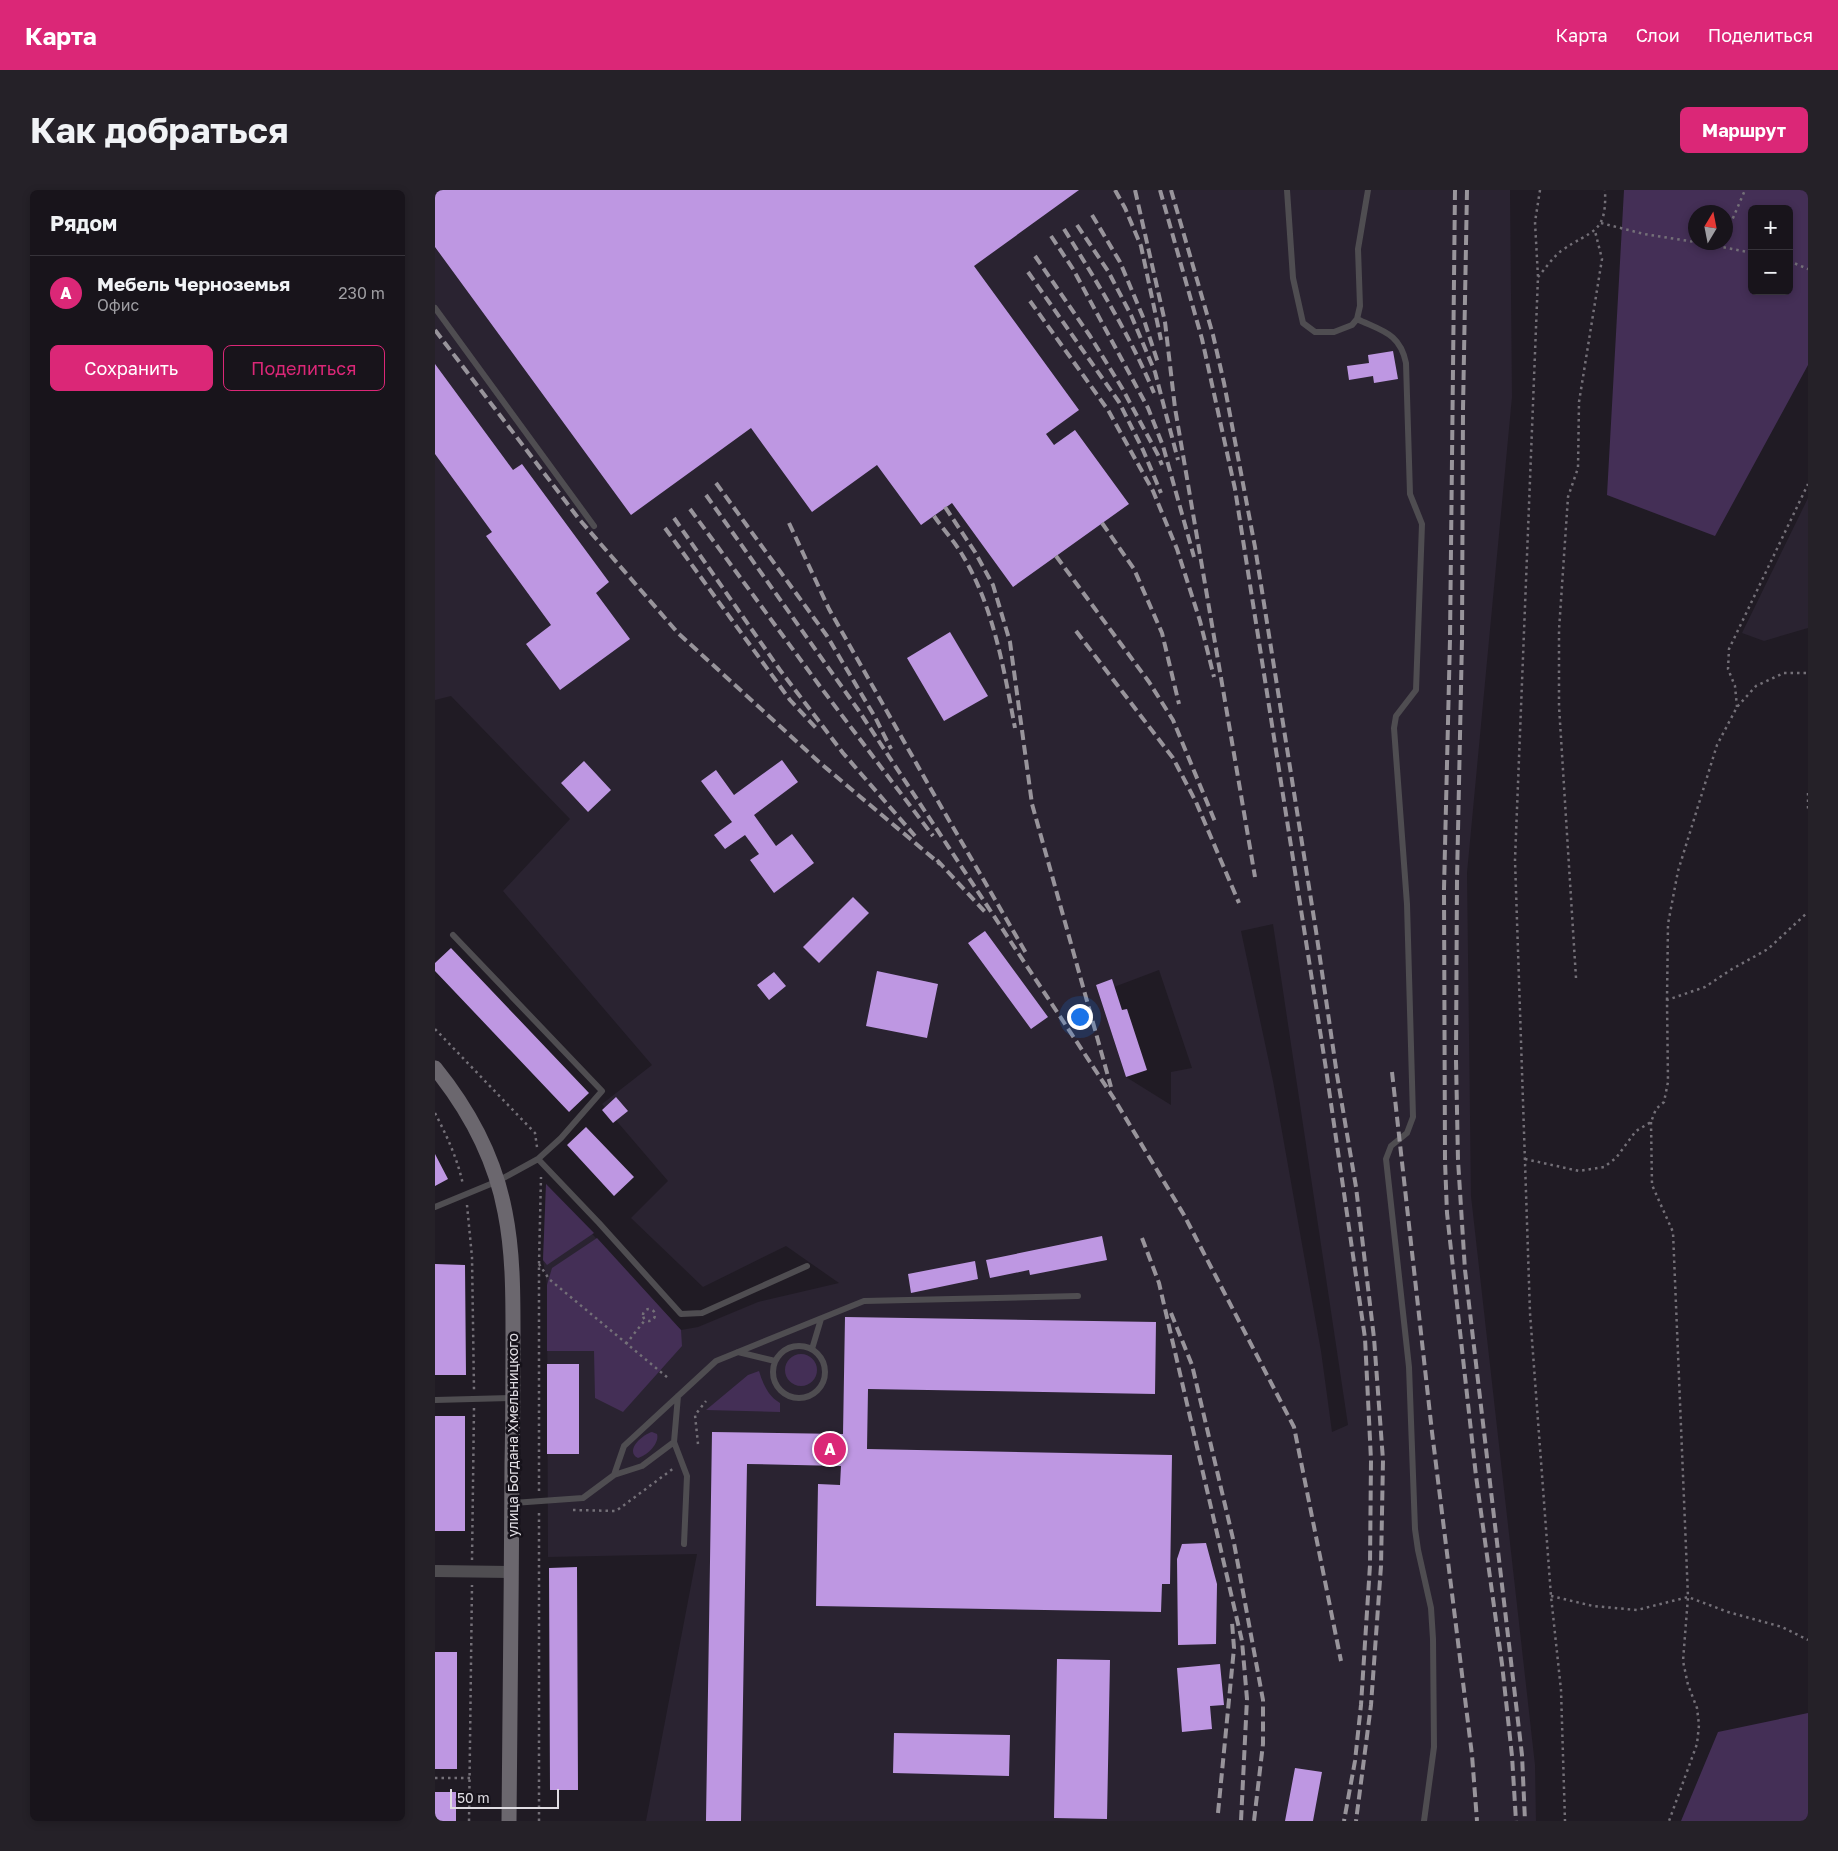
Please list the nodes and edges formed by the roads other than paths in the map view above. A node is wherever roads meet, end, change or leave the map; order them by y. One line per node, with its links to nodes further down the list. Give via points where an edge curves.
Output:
1 (1287, 190): 4 (lane, via 1293,278 1303,323 1315,332 1334,332 1352,325)
2 (1369, 190): 4 (lane, via 1358,249 1360,306)
3 (435, 308): 5 (lane)
4 (1357, 319): 27 (lane, via 1386,332 1403,349 1411,494 1422,524 1417,690 1396,716 1394,728 1407,904 1413,1116 1407,1133 1391,1146 1386,1158 1409,1367 1415,1529 1431,1608 1433,1639 1435,1747)
5 (594, 526)
6 (453, 935): 8 (lane, via 602,1091)
7 (435, 1068): 9 (main road, улица Богдана Хмельницкого, via 464,1107 481,1138)
8 (538, 1159): 9 (lane); 11 (lane, via 681,1314 702,1313)
9 (498, 1181): 10 (lane); 18 (main road, улица Богдана Хмельницкого, via 510,1248)
10 (435, 1207)
11 (807, 1266)
12 (1078, 1296): 13 (lane, via 864,1302)
13 (821, 1319): 14 (lane); 15 (lane)
14 (812, 1349): 16 (lane, via 795,1346 780,1354); 16 (lane, via 819,1354 826,1370 821,1387 807,1397 798,1398 782,1392 774,1378)
15 (739, 1352): 16 (lane); 17 (lane, via 716,1361)
16 (775, 1361)
17 (678, 1396): 20 (lane); 21 (lane, via 625,1446)
18 (513, 1398): 19 (lane); 22 (main road, улица Богдана Хмельницкого)
19 (435, 1400)
20 (673, 1442): 21 (lane, via 642,1466); 23 (lane, via 687,1476)
21 (614, 1475): 22 (lane, via 583,1498)
22 (512, 1503): 25 (main road, улица Богдана Хмельницкого)
23 (684, 1544)
24 (435, 1571): 25 (street)
25 (511, 1572): 26 (main road, улица Богдана Хмельницкого)
26 (509, 1821)
27 (1424, 1821)

